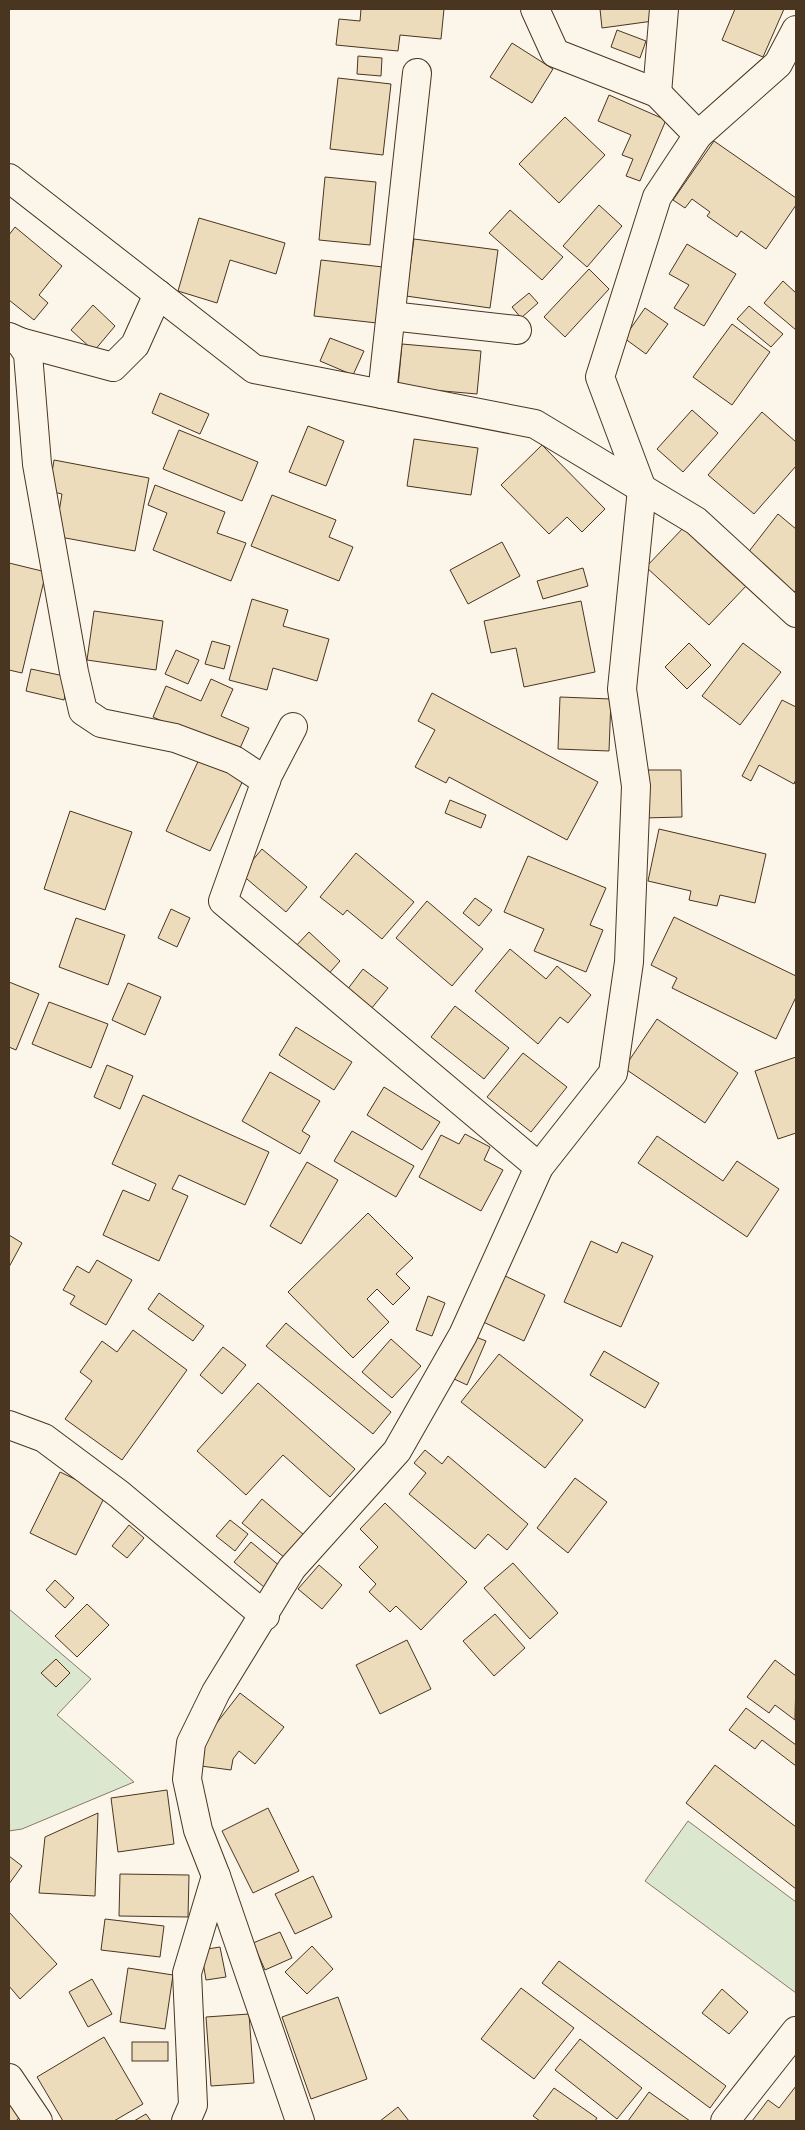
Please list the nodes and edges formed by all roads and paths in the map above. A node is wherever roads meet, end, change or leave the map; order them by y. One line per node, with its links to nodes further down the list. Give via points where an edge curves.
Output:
1 (535, 9): 5 (street, via 555,53)
2 (664, 9): 5 (street)
3 (796, 30): 6 (street, via 778,64)
4 (417, 74): 9 (street)
5 (657, 93): 6 (street)
6 (698, 135): 13 (street, via 657,197 600,377)
7 (9, 178): 8 (street)
8 (158, 294): 11 (street, via 135,345 113,366); 12 (street, via 254,369)
9 (390, 316): 10 (street); 12 (street)
10 (517, 330)
11 (14, 340): 16 (street, via 28,354 37,464 83,711 101,723 192,744 234,760)
12 (382, 394): 13 (street, via 534,424)
13 (642, 489): 14 (street, via 696,521); 17 (street, via 622,689 636,786 629,962 613,1073)
14 (796, 613)
15 (293, 727): 16 (street)
16 (266, 780): 17 (street, via 223,900)
17 (539, 1167): 19 (street, via 463,1335 397,1451 292,1568)
18 (9, 1424): 19 (street, via 44,1438 112,1488)
19 (264, 1616): 20 (street, via 216,1692 191,1743 187,1779 198,1830)
20 (216, 1876): 24 (street, via 187,1973 193,2105); 25 (street)
21 (796, 2031): 26 (street)
22 (9, 2078): 23 (street)
23 (38, 2121)
24 (186, 2121)
25 (300, 2121)
26 (725, 2121)

